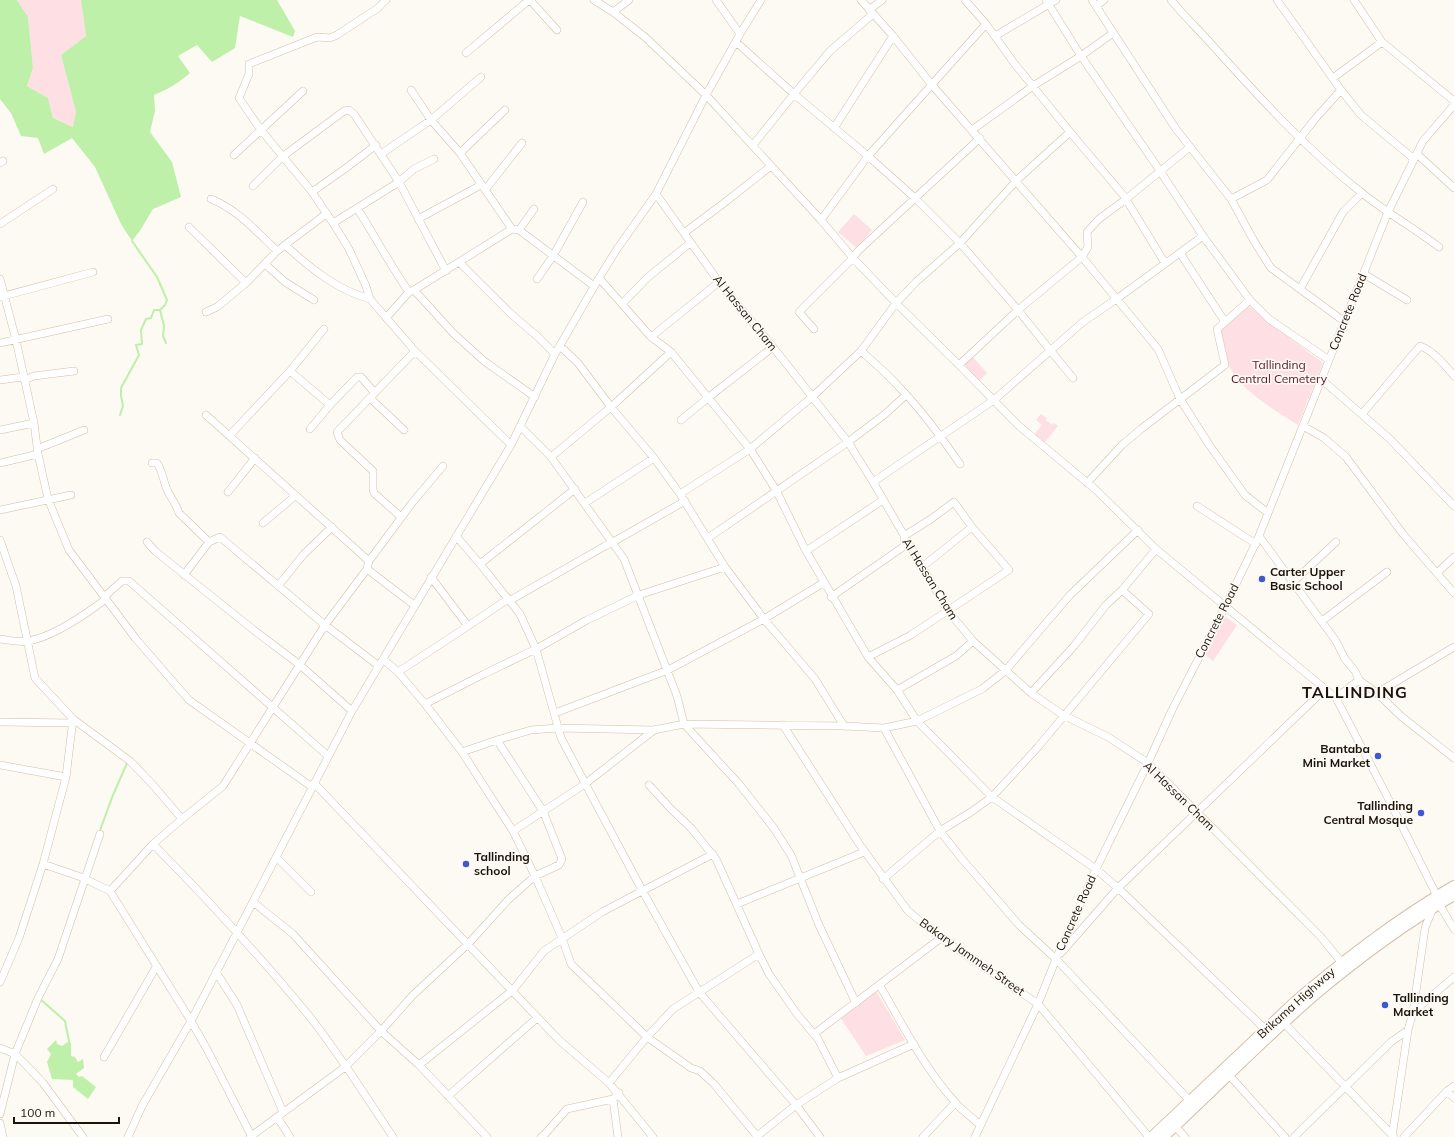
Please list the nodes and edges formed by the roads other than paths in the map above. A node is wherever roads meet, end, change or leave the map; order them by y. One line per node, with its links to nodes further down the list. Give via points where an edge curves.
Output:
1 (386, 0): 43 (street, via 337,35 330,38 317,37 249,64 249,74 239,98)
2 (530, 0): 20 (street); 27 (street)
3 (594, 0): 17 (street)
4 (629, 0): 17 (street)
5 (716, 0): 22 (street)
6 (761, 0): 22 (street)
7 (861, 0): 18 (street)
8 (882, 0): 18 (street)
9 (965, 0): 19 (street)
10 (1056, 0): 15 (street)
11 (1104, 0): 16 (street)
12 (1277, 0): 30 (street)
13 (1354, 0): 26 (street)
14 (1173, 1): 47 (street)
15 (1047, 2): 24 (street); 28 (street)
16 (1094, 3): 21 (street)
17 (613, 12): 37 (street, via 645,37)
18 (871, 12): 23 (street); 36 (street, via 830,51)
19 (986, 24): 24 (street); 31 (street)
20 (557, 30)
21 (1113, 33): 28 (street); 51 (street, via 1176,130)
22 (740, 34): 25 (street)
23 (893, 36): 31 (street); 42 (street)
24 (995, 36): 32 (street)
25 (736, 42): 36 (street); 37 (street)
26 (1382, 42): 30 (street); 38 (street)
27 (466, 53)
28 (1081, 56): 32 (street); 60 (street)
29 (481, 77): 41 (street)
30 (1333, 78): 34 (street)
31 (932, 85): 44 (street); 55 (street)
32 (1033, 86): 44 (street); 45 (street)
33 (410, 90): 41 (street)
34 (1341, 90): 47 (street); 57 (street, via 1361,115)
35 (303, 91): 43 (street)
36 (794, 94): 42 (street); 50 (street)
37 (706, 95): 50 (street); 69 (street)
38 (1454, 101)
39 (1454, 105): 57 (street, Concrete Road, via 1424,141)
40 (505, 110): 52 (street)
41 (431, 120): 52 (street); 53 (street)
42 (834, 128): 55 (street)
43 (261, 130): 54 (street); 56 (street)
44 (972, 130): 46 (street)
45 (1070, 132): 61 (street); 72 (street)
46 (980, 138): 61 (street); 70 (street)
47 (1300, 139): 68 (street); 73 (street, via 1267,180)
48 (522, 143): 64 (street)
49 (376, 145): 53 (street); 56 (street, via 349,110 344,111); 67 (street)
50 (753, 145): 59 (street)
51 (1190, 147): 60 (street); 73 (street)
52 (460, 153): 64 (street)
53 (381, 154): 62 (street)
54 (234, 155)
55 (868, 156): 70 (street); 80 (street)
56 (282, 157): 63 (street); 67 (street)
57 (1415, 157): 65 (street); 77 (street, Concrete Road)
58 (434, 159): 62 (street, via 414,169)
59 (772, 166): 80 (street); 85 (street)
60 (1160, 171): 72 (street); 86 (street)
61 (1017, 180): 88 (street); 94 (street)
62 (399, 182): 75 (street); 79 (street)
63 (253, 186)
64 (483, 187): 79 (street); 84 (street)
65 (1454, 188)
66 (53, 189): 82 (street)
67 (312, 192): 78 (street)
68 (1362, 193): 77 (street); 108 (street, via 1343,212)
69 (656, 194): 85 (street, Al Hassan Cham); 102 (street)
70 (915, 198): 88 (street); 95 (street)
71 (211, 199): 91 (street, via 228,208 252,227)
72 (1126, 199): 94 (street, via 1099,219 1087,232 1088,247); 97 (street)
73 (1231, 200): 108 (street, via 1271,268)
74 (583, 202): 93 (street)
75 (357, 208): 81 (street); 109 (street, via 395,273)
76 (534, 210): 84 (street)
77 (1388, 212): 90 (street); 101 (street, Concrete Road)
78 (326, 214): 81 (street); 89 (street)
79 (418, 219): 99 (street)
80 (821, 220): 95 (street)
81 (333, 223): 112 (street, via 349,249)
82 (0, 224)
83 (189, 227): 106 (street)
84 (515, 229): 93 (street); 96 (street)
85 (684, 233): 87 (street, Al Hassan Cham)
86 (1203, 236): 92 (street); 114 (street)
87 (690, 243): 105 (street, Al Hassan Cham); 117 (street, via 647,278)
88 (960, 243): 116 (street); 118 (street)
89 (285, 245): 91 (street); 112 (street, via 330,282 355,295)
90 (1439, 247)
91 (276, 251): 98 (street)
92 (1180, 253): 97 (street); 122 (street)
93 (553, 256): 104 (street); 107 (street)
94 (1082, 257): 111 (street); 118 (street)
95 (853, 258): 116 (street); 125 (street, via 798,312)
96 (460, 262): 99 (street); 135 (street)
97 (1165, 263): 111 (street)
98 (265, 264): 106 (street); 113 (street, via 285,282)
99 (446, 271): 109 (street)
100 (93, 272): 110 (street)
101 (1364, 274): 115 (street); 123 (street, Concrete Road)
102 (599, 278): 107 (street); 117 (street)
103 (0, 279): 110 (street)
104 (537, 279)
105 (719, 282): 126 (street); 130 (street, Al Hassan Cham)
106 (246, 283): 119 (street, via 217,307)
107 (594, 286): 129 (street)
108 (1300, 289): 123 (street)
109 (412, 291): 120 (street); 147 (street, via 484,361)
110 (3, 296): 127 (street)
111 (1118, 298): 131 (street, via 1083,322); 150 (street, via 1158,349)
112 (370, 299): 120 (street)
113 (314, 300)
114 (1250, 300): 122 (street); 136 (street, via 1269,319)
115 (1407, 300)
116 (896, 303): 133 (street); 137 (street)
117 (622, 304): 126 (street)
118 (1018, 310): 131 (street); 137 (street)
119 (206, 312)
120 (386, 318): 132 (street)
121 (108, 319): 127 (street)
122 (1225, 322): 150 (street, via 1217,329 1225,365)
123 (1345, 322): 136 (street, Concrete Road)
124 (324, 329): 139 (street)
125 (814, 329)
126 (651, 337): 134 (street)
127 (16, 340): 128 (street); 141 (street)
128 (0, 343)
129 (560, 346): 135 (street); 153 (street, via 578,363)
130 (773, 347): 148 (street); 149 (street, Al Hassan Cham)
131 (1050, 350): 142 (street); 151 (street)
132 (415, 351): 145 (street); 167 (street)
133 (861, 351): 146 (street); 149 (street)
134 (671, 352): 148 (street); 153 (street)
135 (555, 354): 147 (street)
136 (1329, 360): 143 (street, Concrete Road)
137 (959, 365): 151 (street)
138 (74, 371): 141 (street)
139 (290, 371): 152 (street); 164 (street)
140 (1454, 376): 154 (street, via 1420,346)
141 (24, 378): 144 (street); 157 (street)
142 (1073, 378)
143 (1321, 379): 154 (street); 159 (street, Concrete Road)
144 (0, 380)
145 (372, 395): 152 (street, via 359,376); 163 (street); 193 (street, via 337,432 340,440 373,471 374,493)
146 (906, 395): 165 (street); 166 (street)
147 (535, 397): 158 (street)
148 (709, 397): 156 (street); 168 (street)
149 (812, 397): 166 (street, Al Hassan Cham); 168 (street)
150 (1180, 399): 178 (street, via 1122,446); 192 (street, via 1245,495)
151 (994, 400): 165 (street); 178 (street, via 1018,425)
152 (330, 405): 160 (street)
153 (611, 407): 170 (street); 172 (street)
154 (1362, 414): 190 (street, via 1390,439)
155 (206, 415): 164 (street)
156 (681, 420)
157 (34, 423): 161 (street); 169 (street)
158 (520, 426): 167 (street); 170 (street)
159 (1303, 426): 192 (street, Concrete Road); 216 (street, via 1324,438 1346,456 1403,534)
160 (310, 429)
161 (0, 430)
162 (84, 430): 169 (street)
163 (404, 430)
164 (230, 435): 171 (street)
165 (941, 436): 175 (street); 177 (street)
166 (848, 442): 177 (street, Al Hassan Cham); 180 (street)
167 (511, 445): 198 (street)
168 (750, 449): 180 (street); 182 (street)
169 (37, 451): 173 (street); 185 (street)
170 (550, 457): 179 (street)
171 (255, 458): 181 (street); 184 (street)
172 (654, 458): 182 (street); 188 (street)
173 (0, 463)
174 (152, 463): 204 (street, via 159,466 166,488 179,513)
175 (960, 464)
176 (443, 466): 193 (street)
177 (873, 482): 186 (street, Al Hassan Cham)
178 (1088, 483): 197 (street)
179 (575, 489): 188 (street); 211 (street)
180 (776, 490): 201 (street); 209 (street)
181 (228, 492)
182 (680, 494): 187 (street)
183 (71, 495): 185 (street)
184 (295, 496): 194 (street); 195 (street)
185 (48, 499): 191 (street); 226 (street, via 69,550)
186 (883, 500): 199 (street, Al Hassan Cham); 209 (street)
187 (685, 501): 201 (street); 205 (street)
188 (584, 503): 205 (street)
189 (1197, 506): 207 (street)
190 (1454, 506)
191 (0, 510)
192 (1268, 513): 200 (street, Concrete Road)
193 (401, 517): 212 (street)
194 (263, 523)
195 (332, 527): 212 (street); 221 (street, via 304,554)
196 (972, 527): 199 (street, via 954,502); 214 (street); 230 (street, via 1010,570)
197 (1138, 530): 208 (street); 245 (street, via 1070,596)
198 (456, 536): 211 (street); 218 (street)
199 (904, 536): 214 (street, Al Hassan Cham); 225 (street, via 905,544 902,547)
200 (1260, 536): 207 (street, Concrete Road); 219 (street)
201 (708, 538): 213 (street)
202 (0, 540): 237 (street, via 16,586)
203 (147, 542): 217 (street)
204 (209, 542): 217 (street); 221 (street, via 220,537)
205 (613, 542): 224 (street, via 624,559); 227 (street)
206 (1336, 542): 219 (street)
207 (1256, 544): 229 (street, Concrete Road)
208 (1156, 549): 222 (street); 229 (street)
209 (806, 551): 220 (street)
210 (1454, 557): 216 (street)
211 (480, 564): 227 (street)
212 (368, 565): 228 (street); 233 (street)
213 (725, 566): 224 (street); 231 (street)
214 (922, 567): 230 (street, Al Hassan Cham)
215 (1387, 572): 232 (street)
216 (1437, 573): 223 (street)
217 (184, 575): 242 (street)
218 (431, 577): 228 (street); 234 (street)
219 (1293, 582): 232 (street)
220 (823, 583): 225 (street); 231 (street)
221 (278, 586): 233 (street)
222 (1122, 590): 250 (street, via 1106,605 1074,646); 257 (street, via 1150,614)
223 (1454, 593)
224 (639, 595): 239 (street, via 587,620); 244 (street)
225 (831, 597): 240 (street)
226 (105, 598): 237 (street, via 83,617 46,636); 254 (street, via 122,581 129,581); 268 (street, via 136,639 189,700)
227 (509, 600): 234 (street); 239 (street, via 520,614)
228 (414, 605): 241 (street)
229 (1225, 607): 248 (street); 272 (street, Concrete Road)
230 (948, 611): 236 (street, Al Hassan Cham); 240 (street, via 911,635)
231 (764, 619): 244 (street); 263 (street, via 815,679)
232 (1322, 621): 247 (street)
233 (325, 625): 242 (street); 243 (street)
234 (468, 626): 246 (street)
235 (0, 640): 237 (street)
236 (973, 641): 245 (street, Al Hassan Cham); 249 (street, via 956,656)
237 (27, 642): 258 (street, via 35,678)
238 (1454, 647): 251 (street)
239 (536, 649): 253 (street); 256 (street)
240 (868, 657): 249 (street)
241 (383, 659): 243 (street); 246 (street)
242 (300, 665): 254 (street); 255 (street)
243 (379, 666): 255 (street)
244 (668, 670): 256 (street); 261 (street)
245 (1005, 671): 250 (street, Al Hassan Cham); 259 (street, via 982,689)
246 (398, 672): 253 (street)
247 (1359, 680): 251 (street); 252 (street)
248 (1325, 689): 252 (street); 280 (street)
249 (897, 690): 259 (street)
250 (1031, 693): 257 (street, Al Hassan Cham)
251 (1377, 693): 271 (street, via 1402,717)
252 (1336, 698): 302 (street, via 1386,794)
253 (425, 704): 269 (street)
254 (274, 708): 268 (street); 270 (street)
255 (352, 711): 270 (street)
256 (555, 713): 264 (street)
257 (1063, 715): 272 (street, Al Hassan Cham, via 1108,737); 278 (street, via 1038,747)
258 (73, 721): 260 (street); 274 (street); 281 (street, via 130,761)
259 (918, 721): 265 (street); 278 (street)
260 (0, 722)
261 (684, 724): 262 (street); 266 (street); 292 (street, via 773,826)
262 (783, 725): 263 (street); 286 (street, Bakary Jammeh Street)
263 (844, 726): 265 (street)
264 (558, 728): 266 (street); 267 (street, via 531,730); 275 (street)
265 (884, 728): 283 (street)
266 (654, 730): 275 (street)
267 (497, 740): 269 (street); 279 (street)
268 (251, 744): 276 (street); 281 (street, via 224,786)
269 (462, 752): 282 (street)
270 (328, 756): 276 (street)
271 (1454, 758)
272 (1148, 763): 280 (street, Al Hassan Cham); 290 (street, Concrete Road)
273 (0, 766): 274 (street)
274 (66, 777): 289 (street)
275 (585, 784): 279 (street); 297 (street)
276 (313, 785): 288 (street); 308 (street)
277 (649, 785): 287 (street, via 691,828)
278 (992, 796): 283 (street); 290 (street)
279 (543, 812): 282 (street); 291 (street, via 562,859 559,865)
280 (1197, 813): 296 (street); 311 (street, Al Hassan Cham, via 1321,937)
281 (182, 819): 285 (street)
282 (513, 830): 291 (street)
283 (940, 831): 293 (street); 310 (street, via 1019,925)
284 (100, 834): 294 (street)
285 (153, 844): 298 (street); 305 (street, via 202,893)
286 (864, 852): 292 (street); 293 (street, Bakary Jammeh Street)
287 (712, 854): 297 (street); 303 (street)
288 (276, 857): 299 (street); 301 (street)
289 (43, 864): 294 (street); 313 (street, via 19,938)
290 (1096, 869): 296 (street); 310 (street, Concrete Road)
291 (535, 876): 306 (street); 308 (street, via 509,899)
292 (801, 877): 303 (street); 320 (street, via 819,925)
293 (883, 878): 307 (street, Bakary Jammeh Street, via 908,911)
294 (84, 879): 298 (street); 333 (street, via 58,959 38,998)
295 (1454, 886): 302 (highway, Brikama Highway)
296 (1118, 888): 310 (street); 326 (street)
297 (642, 890): 306 (street); 319 (street)
298 (110, 891): 312 (street)
299 (311, 892)
300 (1454, 895): 302 (highway, Brikama Highway)
301 (253, 902): 305 (street); 328 (street, via 293,934)
302 (1437, 902): 304 (street); 311 (highway, Brikama Highway, via 1376,937); 322 (street, via 1425,928); 325 (highway, Brikama Highway, via 1362,956)
303 (737, 904): 309 (street)
304 (1454, 929)
305 (236, 933): 314 (street); 336 (street, via 311,1019)
306 (562, 938): 318 (street, via 544,951); 330 (street, via 572,964)
307 (941, 938): 317 (street); 321 (street, Bakary Jammeh Street)
308 (468, 944): 318 (street); 328 (street, via 413,996)
309 (759, 954): 319 (street); 329 (street, via 769,974)
310 (1056, 959): 321 (street, Concrete Road); 347 (street)
311 (1342, 963): 326 (highway, Brikama Highway)
312 (156, 966): 324 (street); 334 (street)
313 (2, 970): 316 (street)
314 (216, 972): 324 (street); 350 (street, via 237,1005)
315 (1454, 977): 322 (street)
316 (0, 982)
317 (880, 986): 320 (street); 331 (street)
318 (513, 990): 323 (street); 335 (street)
319 (699, 992): 330 (street, via 673,1009); 349 (street)
320 (856, 1003): 329 (street)
321 (1038, 1004): 354 (street, Concrete Road); 371 (street, Bakary Jammeh Street)
322 (1413, 1012): 327 (street)
323 (537, 1018): 339 (street); 344 (street)
324 (191, 1021): 359 (street, via 142,1106); 360 (street)
325 (1284, 1023): 337 (highway, Brikama Highway); 341 (street)
326 (1266, 1030): 347 (highway, Brikama Highway)
327 (1408, 1030): 341 (street, via 1391,1042); 356 (street)
328 (381, 1031): 335 (street); 336 (street)
329 (814, 1034): 338 (street)
330 (647, 1037): 339 (street); 367 (street, via 714,1084)
331 (914, 1044): 338 (street); 348 (street)
332 (0, 1048): 333 (street)
333 (15, 1054): 351 (street); 358 (street, via 43,1083)
334 (104, 1057)
335 (419, 1065): 344 (street)
336 (345, 1067): 350 (street); 362 (street)
337 (1229, 1075): 355 (highway, Brikama Highway); 374 (street)
338 (838, 1078): 349 (street)
339 (609, 1083): 343 (street)
340 (1454, 1086): 342 (street)
341 (1346, 1087): 356 (street); 375 (street)
342 (1447, 1091): 345 (street); 376 (street)
343 (619, 1093): 346 (street); 366 (street)
344 (448, 1096): 363 (street)
345 (1454, 1098)
346 (614, 1099): 364 (street, via 567,1109); 365 (street)
347 (1190, 1101): 371 (highway, Brikama Highway)
348 (955, 1103): 354 (street); 369 (street)
349 (796, 1105): 367 (street); 368 (street)
350 (283, 1112): 352 (street)
351 (0, 1114)
352 (277, 1117): 360 (street); 361 (street)
353 (0, 1123): 357 (street)
354 (980, 1125): 370 (street, Concrete Road)
355 (1175, 1126): 372 (highway, Brikama Highway); 373 (street)
356 (1393, 1136)
357 (3, 1137)
358 (83, 1137)
359 (128, 1137)
360 (251, 1137)
361 (290, 1137)
362 (393, 1137)
363 (487, 1137)
364 (541, 1137)
365 (618, 1137)
366 (653, 1137)
367 (756, 1137)
368 (820, 1137)
369 (923, 1137)
370 (975, 1137)
371 (1151, 1137)
372 (1163, 1137)
373 (1185, 1137)
374 (1285, 1137)
375 (1294, 1137)
376 (1404, 1137)

